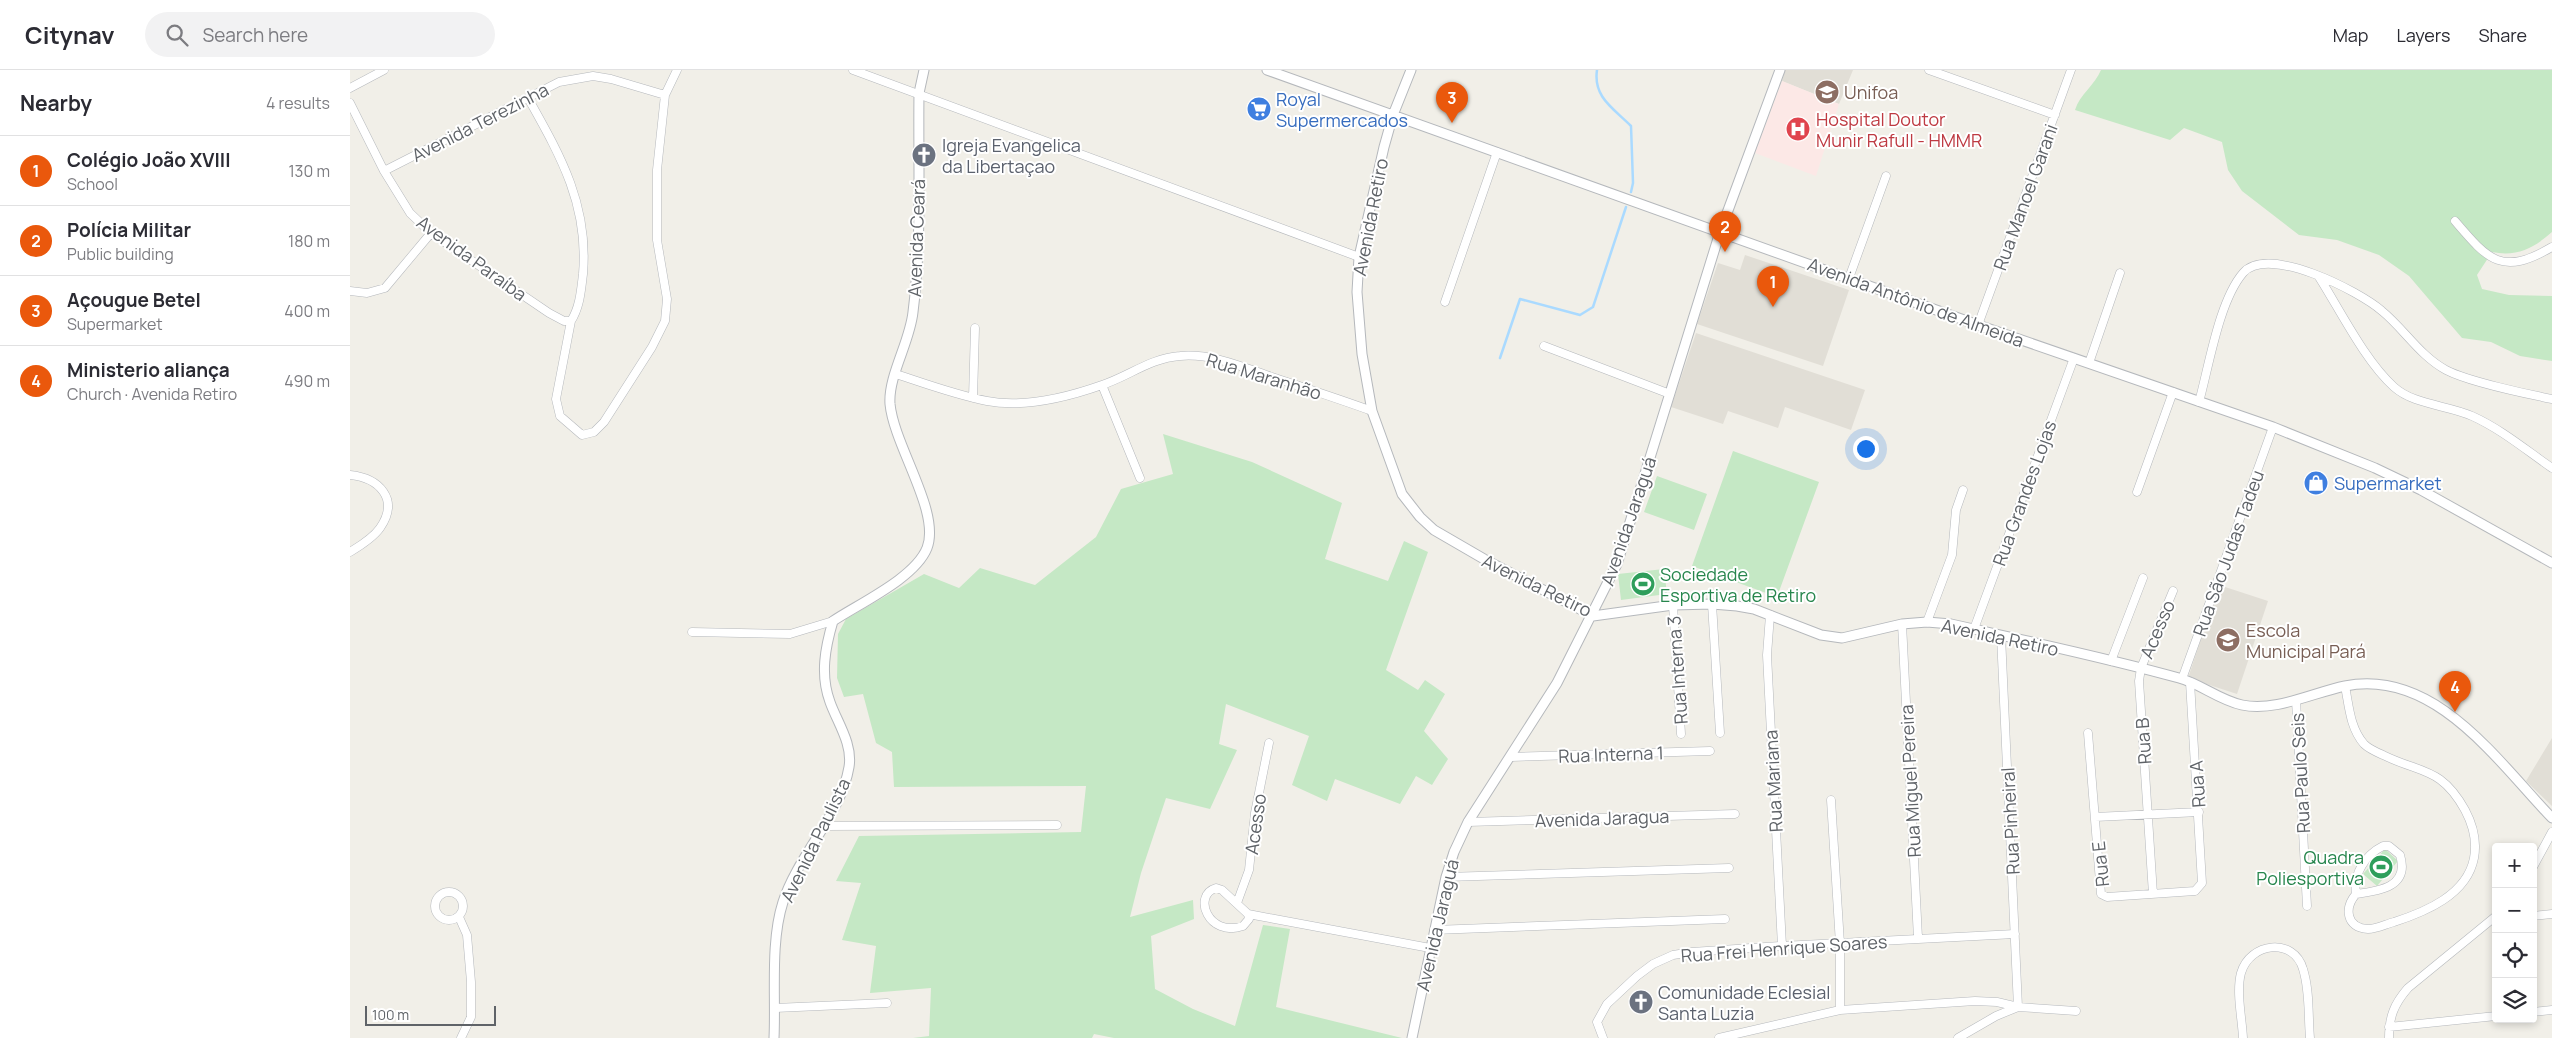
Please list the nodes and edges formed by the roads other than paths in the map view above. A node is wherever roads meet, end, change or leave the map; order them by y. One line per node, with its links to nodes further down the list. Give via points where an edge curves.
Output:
1 (384, 70): 12 (street)
2 (677, 70): 14 (street)
3 (853, 70): 13 (street)
4 (924, 70): 13 (street, Avenida Ceará)
5 (1267, 70): 17 (street, Avenida Antônio de Almeida)
6 (1410, 70): 17 (street, Avenida Retiro)
7 (1780, 70): 23 (street, Avenida Jaraguá)
8 (1929, 70): 11 (street)
9 (1956, 70): 11 (street)
10 (2071, 70): 18 (street, Rua Manoel Garani)
11 (1953, 79): 18 (street)
12 (350, 88)
13 (919, 93): 26 (street); 38 (street, Avenida Ceará, via 916,285 912,321)
14 (665, 96): 15 (street, Avenida Terezinha, via 593,76 559,82); 32 (street, via 657,178 657,240 668,299 665,321 604,422 594,432 582,435 560,416 556,399)
15 (528, 98): 20 (street, Avenida Terezinha); 32 (street, via 564,162 582,225 582,286 577,311)
16 (350, 103): 20 (street, Avenida Paraíba)
17 (1393, 114): 19 (street, Avenida Antônio de Almeida); 26 (street, Avenida Retiro)
18 (2055, 115): 33 (street, Rua Manoel Garani)
19 (1497, 152): 23 (street, Avenida Antônio de Almeida); 31 (street)
20 (384, 171): 24 (street, Avenida Paraíba, via 400,201)
21 (1886, 176): 29 (street)
22 (2455, 221): 25 (street, via 2476,247 2494,259 2508,263 2529,260)
23 (1720, 232): 29 (street, Avenida Antônio de Almeida); 41 (street, Avenida Jaraguá)
24 (431, 233): 30 (street, via 385,288 367,293); 32 (street, Avenida Paraíba)
25 (2552, 247)
26 (1359, 257): 45 (street, Avenida Retiro, via 1357,292 1362,354)
27 (2120, 273): 37 (street)
28 (2319, 277): 43 (street, via 2363,297 2382,311 2431,361 2447,371); 44 (street, via 2276,263 2257,264 2244,271 2225,307); 47 (street, via 2378,370 2395,388 2414,398 2474,417)
29 (1849, 278): 33 (street, Avenida Antônio de Almeida)
30 (350, 291)
31 (1445, 302)
32 (567, 321)
33 (1978, 325): 36 (street, Avenida Antônio de Almeida)
34 (975, 328): 42 (street)
35 (1544, 346): 41 (street)
36 (2074, 358): 37 (street, Avenida Antônio de Almeida); 63 (street, Rua Grandes Lojas)
37 (2089, 363): 40 (street, Avenida Antônio de Almeida)
38 (896, 374): 42 (street, Rua Maranhão); 60 (street, via 890,402 893,420 929,518 928,546 921,561 910,572)
39 (1102, 385): 42 (street, Rua Maranhão, via 1028,401 1007,403); 45 (street, Rua Maranhão, via 1155,361 1193,356 1238,365); 49 (street)
40 (2173, 392): 44 (street, Avenida Antônio de Almeida); 51 (street)
41 (1670, 394): 59 (street, Avenida Jaraguá, via 1617,564)
42 (974, 398)
43 (2552, 398)
44 (2199, 402): 46 (street, Avenida Antônio de Almeida)
45 (1372, 411): 59 (street, Avenida Retiro, via 1402,494 1434,530)
46 (2273, 427): 53 (street, Avenida Antônio de Almeida, via 2421,490); 68 (street, Rua São Judas Tadeu)
47 (2552, 468)
48 (350, 475): 52 (street, via 375,481 388,504 380,528)
49 (1140, 478)
50 (1963, 490): 61 (street, via 1956,510 1952,555)
51 (2137, 492)
52 (350, 552)
53 (2552, 563)
54 (2143, 578): 66 (street)
55 (2173, 591): 67 (street, Acesso)
56 (1712, 604): 57 (street, Avenida Retiro); 58 (street, Avenida Retiro, via 1737,606); 73 (street)
57 (1672, 605): 59 (street, Avenida Retiro); 72 (street, Rua Interna 3)
58 (1770, 615): 62 (street, Avenida Retiro, via 1832,637 1856,636); 105 (street, Rua Mariana, via 1767,655)
59 (1593, 616): 76 (street, Avenida Jaraguá)
60 (832, 621): 64 (street, via 790,634); 84 (street, Avenida Paulista, via 825,651 824,675 829,701 848,748 850,764 846,784)
61 (1927, 622): 62 (street, Avenida Retiro); 63 (street, Avenida Retiro)
62 (1902, 624): 103 (street, Rua Miguel Pereira)
63 (1974, 629): 65 (street, Avenida Retiro)
64 (692, 632)
65 (2001, 636): 66 (street, Avenida Retiro); 102 (street, Rua Pinheiral)
66 (2111, 661): 67 (street, Avenida Retiro)
67 (2141, 668): 68 (street, Avenida Retiro); 80 (street, Rua B, via 2139,681)
68 (2186, 681): 70 (street, Avenida Retiro, via 2242,705 2260,707); 78 (street, Rua A)
69 (2345, 686): 70 (street, Avenida Retiro); 82 (street, Avenida Retiro, via 2381,685 2403,690 2444,711 2481,741); 92 (street, via 2355,730 2365,746 2428,772 2446,783 2467,814 2474,839 2473,861 2466,878 2452,893 2429,908 2368,929 2354,924 2348,914)
70 (2296, 700): 94 (street, Rua Paulo Seis)
71 (2088, 733): 81 (street, Rua E)
72 (1681, 734)
73 (1720, 734)
74 (1269, 743): 93 (street, Acesso, via 1255,813 1249,870)
75 (1710, 751): 76 (street, Rua Interna 1)
76 (1511, 757): 83 (street, Avenida Jaraguá)
77 (1831, 800): 104 (street)
78 (2199, 812): 80 (street); 90 (street, Rua A)
79 (1735, 814): 83 (street, Avenida Jaragua)
80 (2148, 815): 81 (street); 91 (street, Rua B)
81 (2095, 817): 91 (street, Rua E, via 2101,894)
82 (2552, 818)
83 (1468, 822): 89 (street, Avenida Jaraguá)
84 (823, 826): 85 (street); 109 (street, Avenida Paulista, via 782,903 776,935)
85 (1057, 826)
86 (2552, 832): 87 (street)
87 (2537, 860)
88 (1729, 868): 89 (street)
89 (1446, 877): 101 (street, Avenida Jaraguá)
90 (2201, 887): 91 (street, Rua E, via 2195,891)
91 (2153, 894)
92 (2356, 894): 92 (street, via 2380,891 2397,879 2402,866 2396,850 2383,846 2368,857 2357,877)
93 (1237, 903): 95 (street); 95 (street, via 1222,890 1211,890 1205,901 1208,917 1227,930 1243,926 1249,919)
94 (2306, 906)
95 (1248, 914): 106 (street)
96 (2552, 914): 97 (street)
97 (2537, 916)
98 (459, 917): 116 (street, via 466,935 470,965 471,1017)
99 (1725, 919): 101 (street)
100 (2492, 921): 115 (street, via 2408,988 2396,1002)
101 (1434, 930): 106 (street, Avenida Jaraguá)
102 (2015, 934): 103 (street, Rua Frei Henrique Soares); 108 (street, Rua Pinheiral)
103 (1918, 938): 104 (street, Rua Frei Henrique Soares)
104 (1840, 944): 105 (street, Rua Frei Henrique Soares); 110 (street)
105 (1782, 946): 119 (street, Rua Frei Henrique Soares, via 1692,952 1653,964 1600,1013 1597,1022)
106 (1430, 948): 118 (street, Avenida Jaraguá)
107 (887, 1003): 109 (street)
108 (2018, 1007): 110 (street, via 1975,1001); 112 (street); 121 (street)
109 (775, 1008): 117 (street, Avenida Paulista)
110 (1840, 1010): 120 (street)
111 (2552, 1010): 113 (street)
112 (2076, 1011)
113 (2537, 1012)
114 (2492, 1016): 115 (street)
115 (2389, 1027): 124 (street)
116 (461, 1038)
117 (774, 1038)
118 (1412, 1038)
119 (1603, 1038)
120 (1719, 1038)
121 (1958, 1038)
122 (2243, 1038): 123 (street, via 2239,982 2245,963 2252,954 2266,948 2294,952 2299,959 2306,988)
123 (2310, 1038)
124 (2389, 1038)

